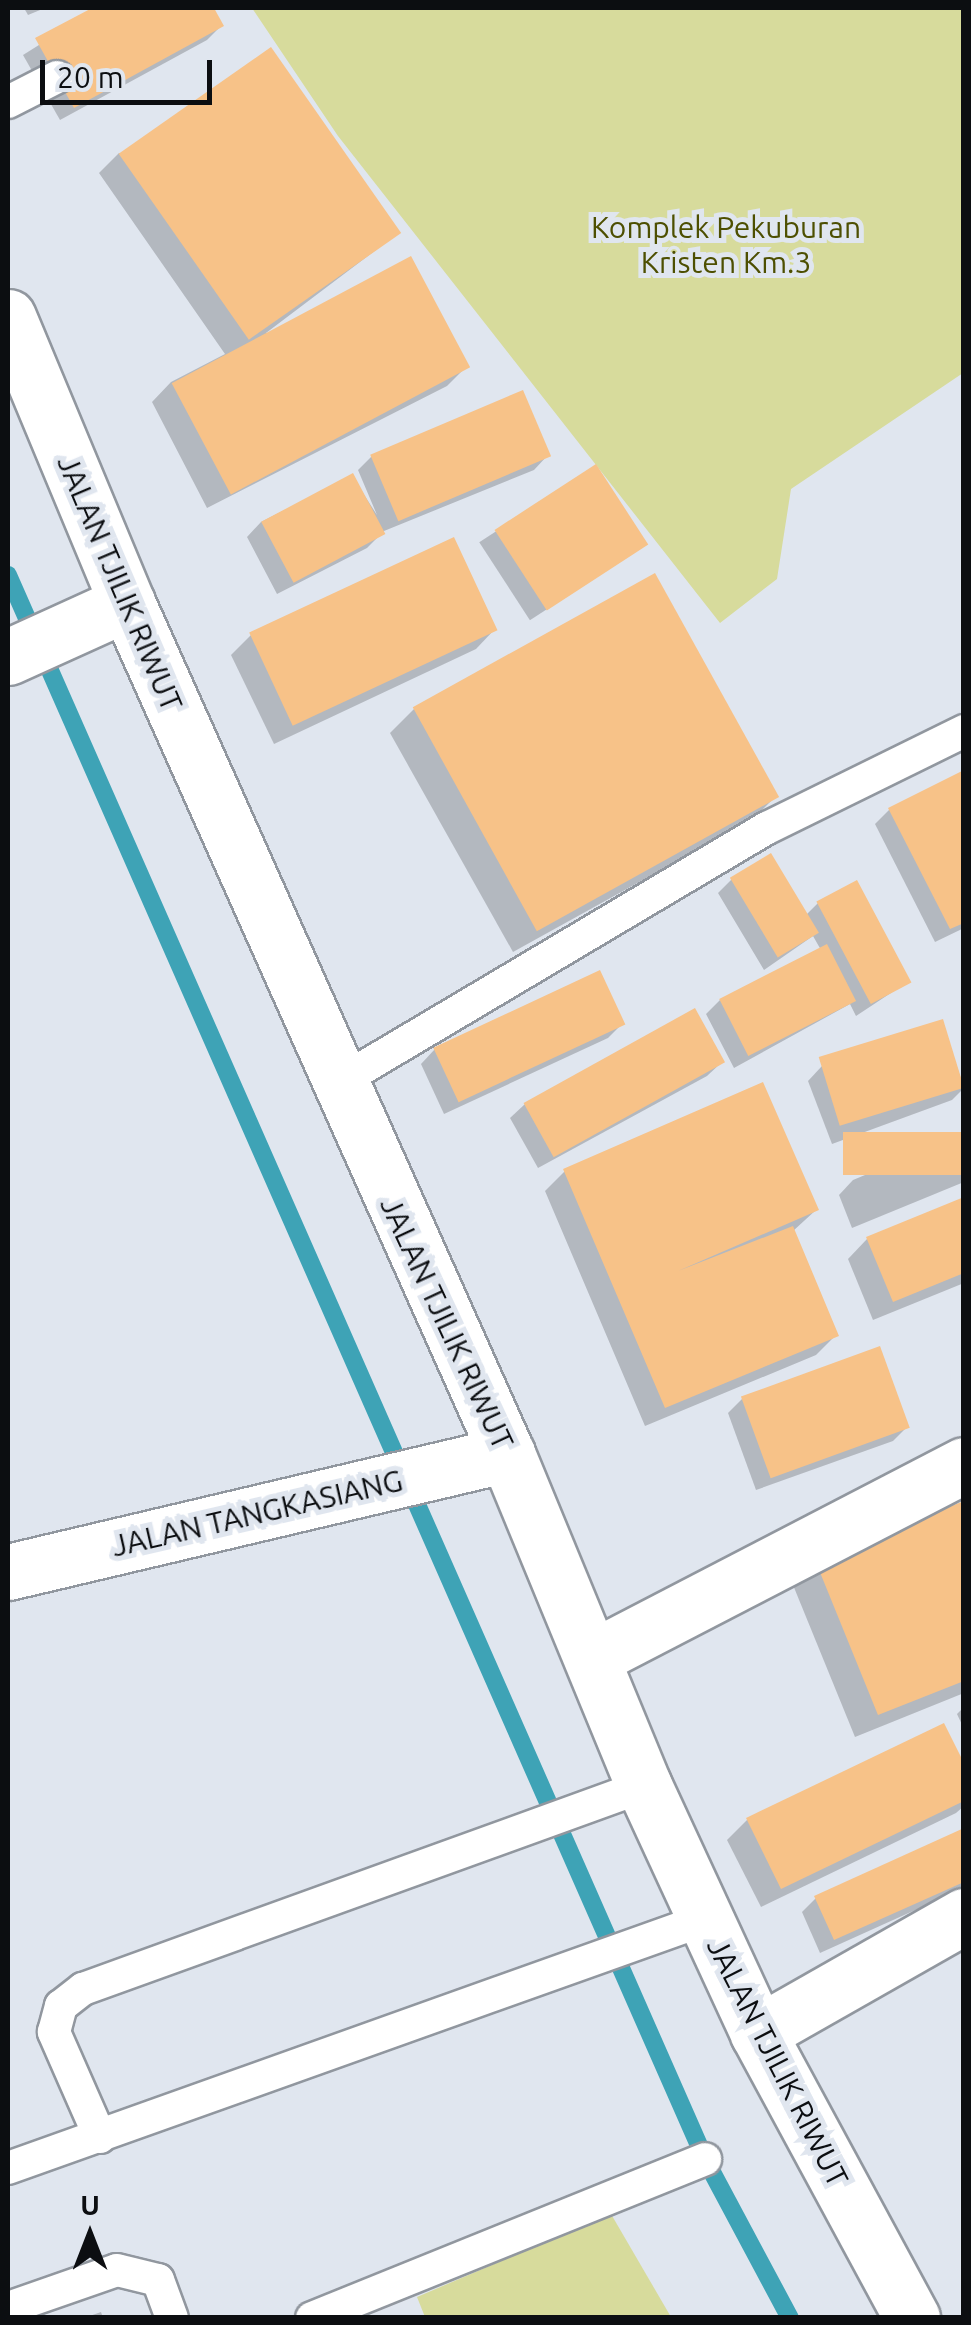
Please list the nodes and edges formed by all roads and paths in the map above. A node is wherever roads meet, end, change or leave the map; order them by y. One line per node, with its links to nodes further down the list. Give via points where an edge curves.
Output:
1 (57, 77): 2 (lane)
2 (8, 102)
3 (8, 317): 4 (main road, JALAN TJILIK RIWUT)
4 (127, 603): 5 (main road); 7 (main road, JALAN TJILIK RIWUT)
5 (8, 657)
6 (964, 731): 7 (lane, via 767,828)
7 (339, 1082): 8 (main road, JALAN TJILIK RIWUT)
8 (507, 1454): 10 (main road, JALAN TANGKASIANG); 11 (main road, JALAN TJILIK RIWUT)
9 (964, 1465): 11 (main road)
10 (8, 1572)
11 (592, 1658): 12 (main road, JALAN TJILIK RIWUT)
12 (644, 1786): 14 (main road, JALAN TJILIK RIWUT); 16 (lane, via 83,1988 61,2006 54,2032)
13 (964, 1916): 15 (main road)
14 (706, 1919): 15 (main road, JALAN TJILIK RIWUT); 16 (lane)
15 (758, 2033): 22 (main road, JALAN TJILIK RIWUT)
16 (100, 2137): 18 (lane)
17 (704, 2160): 20 (lane)
18 (8, 2168)
19 (8, 2308): 21 (lane, via 118,2270 158,2280)
20 (316, 2317)
21 (172, 2318)
22 (912, 2318)

